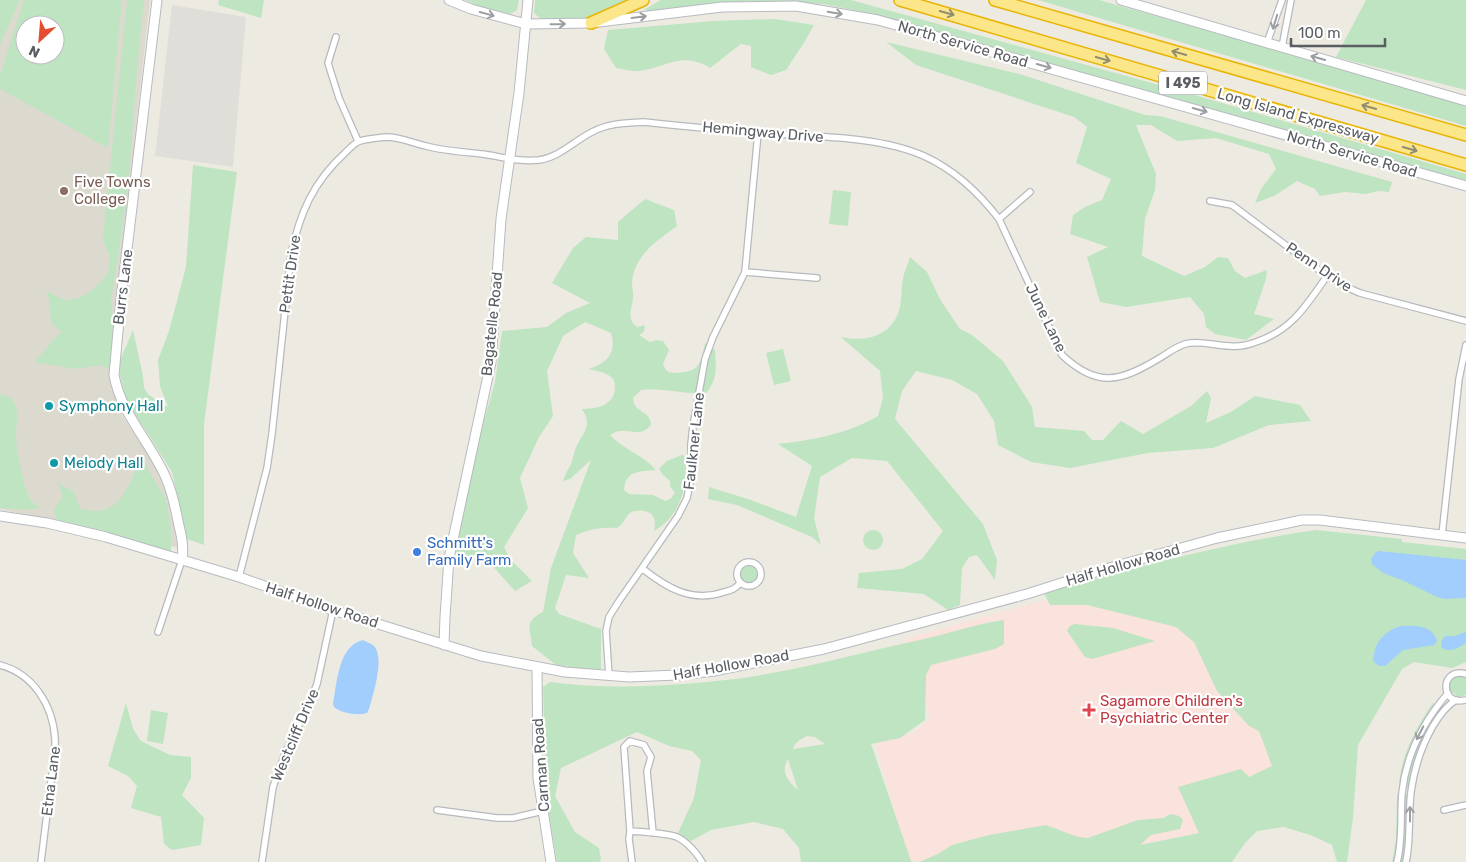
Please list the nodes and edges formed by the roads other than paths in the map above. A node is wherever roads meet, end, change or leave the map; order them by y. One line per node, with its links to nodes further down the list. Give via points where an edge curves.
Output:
1 (157, 0): 35 (main road, Burrs Lane, via 114,375 123,404 166,478 176,509 183,547)
2 (449, 0): 13 (main road, North Service Road, one-way to 13, via 471,10)
3 (528, 0): 13 (main road, Bagatelle Road)
4 (643, 0): 12 (highway)
5 (892, 0): 11 (highway)
6 (900, 0): 11 (highway, Long Island Expressway / I 495)
7 (996, 0): 19 (highway, Long Island Expressway / I 495, one-way to 7)
8 (1120, 0): 15 (main road)
9 (1282, 0): 15 (street, one-way to 15)
10 (1292, 0): 16 (street)
11 (922, 6): 22 (highway, Long Island Expressway / I 495, one-way to 22)
12 (591, 23): 13 (main road, North Service Road, one-way to 12); 23 (main road, North Service Road, one-way to 23, via 722,7 796,6 878,20)
13 (526, 24): 21 (main road, Bagatelle Road)
14 (336, 37): 20 (street, via 328,63 338,98)
15 (1267, 43): 16 (main road)
16 (1282, 47): 17 (main road, one-way to 16)
17 (1466, 101)
18 (758, 133): 21 (street, Hemingway Drive, via 644,122 622,123 591,132 553,156 540,160); 26 (street, Hemingway Drive, via 873,142 922,155 972,188); 27 (street, Faulkner Lane)
19 (1466, 136)
20 (358, 141): 21 (street, via 401,138 427,146); 37 (street, Pettit Drive, via 320,178 297,226 291,254 267,468)
21 (510, 160): 41 (main road, Bagatelle Road, via 491,362 449,558)
22 (1466, 165)
23 (1466, 186)
24 (1030, 192): 26 (street)
25 (1210, 201): 28 (street, Penn Drive, via 1232,204)
26 (999, 219): 28 (street, June Lane, via 1062,355 1088,375 1104,378 1134,373 1184,344 1246,345 1279,333 1298,316)
27 (745, 272): 29 (street); 36 (street, Faulkner Lane, via 705,359 693,426 687,498)
28 (1327, 276): 30 (street, Penn Drive, via 1360,293)
29 (817, 278)
30 (1466, 320)
31 (1466, 345): 33 (street, via 1459,379)
32 (0, 516): 35 (main road, Half Hollow Road, via 73,528)
33 (1442, 535): 34 (main road, Half Hollow Road); 45 (main road, Half Hollow Road, via 1302,520 1216,538 824,649 696,674)
34 (1466, 538)
35 (182, 560): 37 (main road, Half Hollow Road); 40 (street)
36 (643, 568): 38 (street, via 669,588 698,597 716,595 734,589); 45 (street, Faulkner Lane, via 609,618 606,631)
37 (239, 577): 39 (main road, Half Hollow Road)
38 (740, 583): 38 (street, via 748,586 759,580 761,572 754,562 746,561 739,565 736,576)
39 (333, 610): 41 (main road, Half Hollow Road); 56 (street, Westcliff Drive, via 317,684 273,787)
40 (158, 632)
41 (444, 645): 43 (main road, Half Hollow Road)
42 (0, 665): 55 (street, Etna Lane, via 10,667 28,680 43,695 53,718 56,742)
43 (537, 668): 45 (main road, Half Hollow Road); 52 (main road, Carman Road, via 538,778)
44 (1465, 672): 46 (street, via 1454,674 1448,680)
45 (609, 676)
46 (1448, 693): 47 (street); 60 (street, one-way to 60, via 1420,732 1409,761)
47 (1456, 700): 48 (street); 61 (street, one-way to 47, via 1411,793 1419,757 1436,722)
48 (1466, 700)
49 (1466, 805): 51 (street)
50 (437, 810): 52 (street, via 497,818)
51 (1444, 810)
52 (543, 811): 57 (main road, Carman Road)
53 (630, 831): 54 (street); 54 (street, via 624,747 630,741 644,745 650,757 647,771); 58 (street)
54 (653, 833): 59 (street, via 677,837)
55 (41, 862)
56 (262, 862)
57 (551, 862)
58 (632, 862)
59 (702, 862)
60 (1397, 862)
61 (1406, 862)

